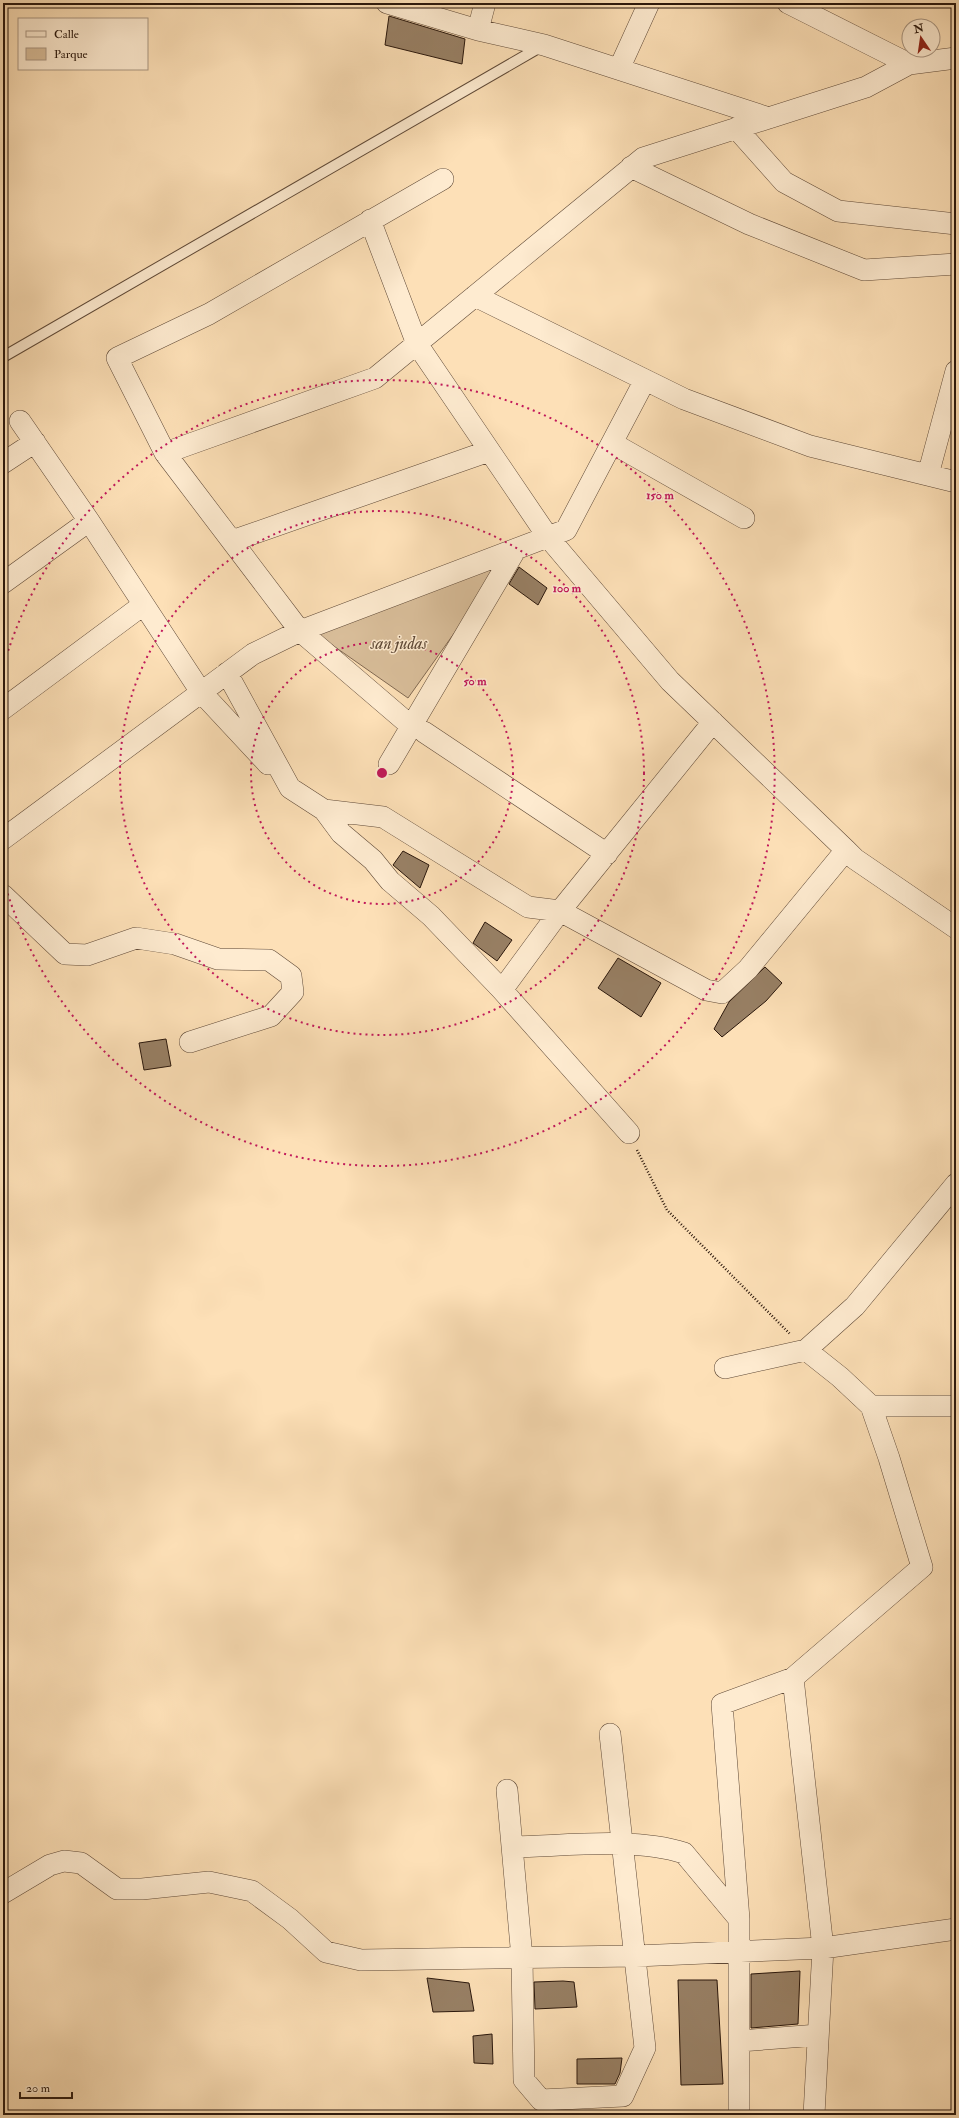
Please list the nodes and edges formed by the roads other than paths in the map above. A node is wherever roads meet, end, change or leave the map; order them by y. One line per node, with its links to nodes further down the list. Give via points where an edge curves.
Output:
1 (387, 3): 6 (street)
2 (485, 3): 6 (street)
3 (649, 3): 10 (street)
4 (788, 3): 5 (street)
5 (814, 9): 9 (street)
6 (478, 30): 7 (street)
7 (544, 45): 10 (street); 20 (lane)
8 (956, 58): 9 (street)
9 (909, 64): 11 (street, via 866,87)
10 (619, 69): 11 (street)
11 (769, 118): 12 (street)
12 (733, 129): 13 (street); 16 (street, via 784,182 838,211)
13 (637, 162): 17 (street, via 749,224 864,270); 18 (street)
14 (443, 179): 15 (street)
15 (370, 220): 19 (street); 27 (street, via 209,314 118,358)
16 (956, 224)
17 (956, 264)
18 (475, 296): 19 (street); 22 (street)
19 (417, 344): 26 (street); 27 (street, via 374,378)
20 (3, 357)
21 (956, 371): 29 (street)
22 (645, 380): 25 (street); 29 (street, via 684,398 810,446)
23 (20, 422): 24 (street)
24 (34, 442): 28 (street); 32 (street)
25 (612, 443): 31 (street); 33 (street, via 566,530)
26 (489, 451): 33 (street); 34 (street)
27 (165, 452): 34 (street)
28 (3, 463)
29 (928, 475): 30 (street)
30 (956, 482)
31 (744, 518)
32 (89, 521): 36 (street); 37 (street)
33 (548, 537): 35 (street); 42 (street, via 670,681)
34 (232, 541): 38 (street)
35 (516, 549): 38 (street); 43 (street)
36 (3, 583)
37 (143, 605): 40 (street); 41 (street)
38 (300, 631): 39 (street, via 252,654); 43 (street)
39 (227, 673): 40 (street); 45 (street)
40 (201, 692): 45 (street); 47 (street)
41 (3, 709)
42 (713, 722): 48 (street); 49 (street)
43 (417, 729): 44 (street); 49 (street)
44 (389, 764)
45 (290, 788): 46 (street)
46 (324, 810): 51 (street, via 383,817 528,907); 53 (street, via 341,833 431,916)
47 (3, 839)
48 (846, 850): 51 (street, via 748,969 722,992 706,990); 52 (street, via 855,859)
49 (607, 854): 51 (street)
50 (3, 895): 54 (street, via 65,954 87,955 136,938 175,944 218,959 270,960 291,976 293,992 271,1016)
51 (560, 911): 53 (street)
52 (956, 928)
53 (502, 990): 55 (street)
54 (190, 1042)
55 (629, 1133)
56 (956, 1184): 57 (street, via 855,1306)
57 (806, 1350): 58 (street); 59 (street)
58 (725, 1368)
59 (871, 1406): 60 (street); 61 (street, via 922,1567)
60 (956, 1406)
61 (793, 1678): 67 (street, via 722,1704); 69 (street)
62 (610, 1734): 64 (street)
63 (507, 1790): 65 (street)
64 (623, 1844): 65 (street); 67 (street, via 684,1853); 71 (street)
65 (513, 1847): 72 (street)
66 (3, 1894): 72 (street, via 50,1865 64,1861 81,1863 117,1889 209,1882 252,1890 290,1919 326,1952 361,1960)
67 (739, 1919): 70 (street)
68 (956, 1929): 69 (street)
69 (823, 1948): 70 (street); 73 (street)
70 (740, 1951): 71 (street); 74 (street)
71 (636, 1956): 72 (street); 72 (street, via 645,2048 623,2096 541,2100 524,2080)
72 (522, 1958)
73 (818, 2035): 74 (street); 76 (street)
74 (740, 2041): 75 (street)
75 (739, 2115)
76 (814, 2115)

